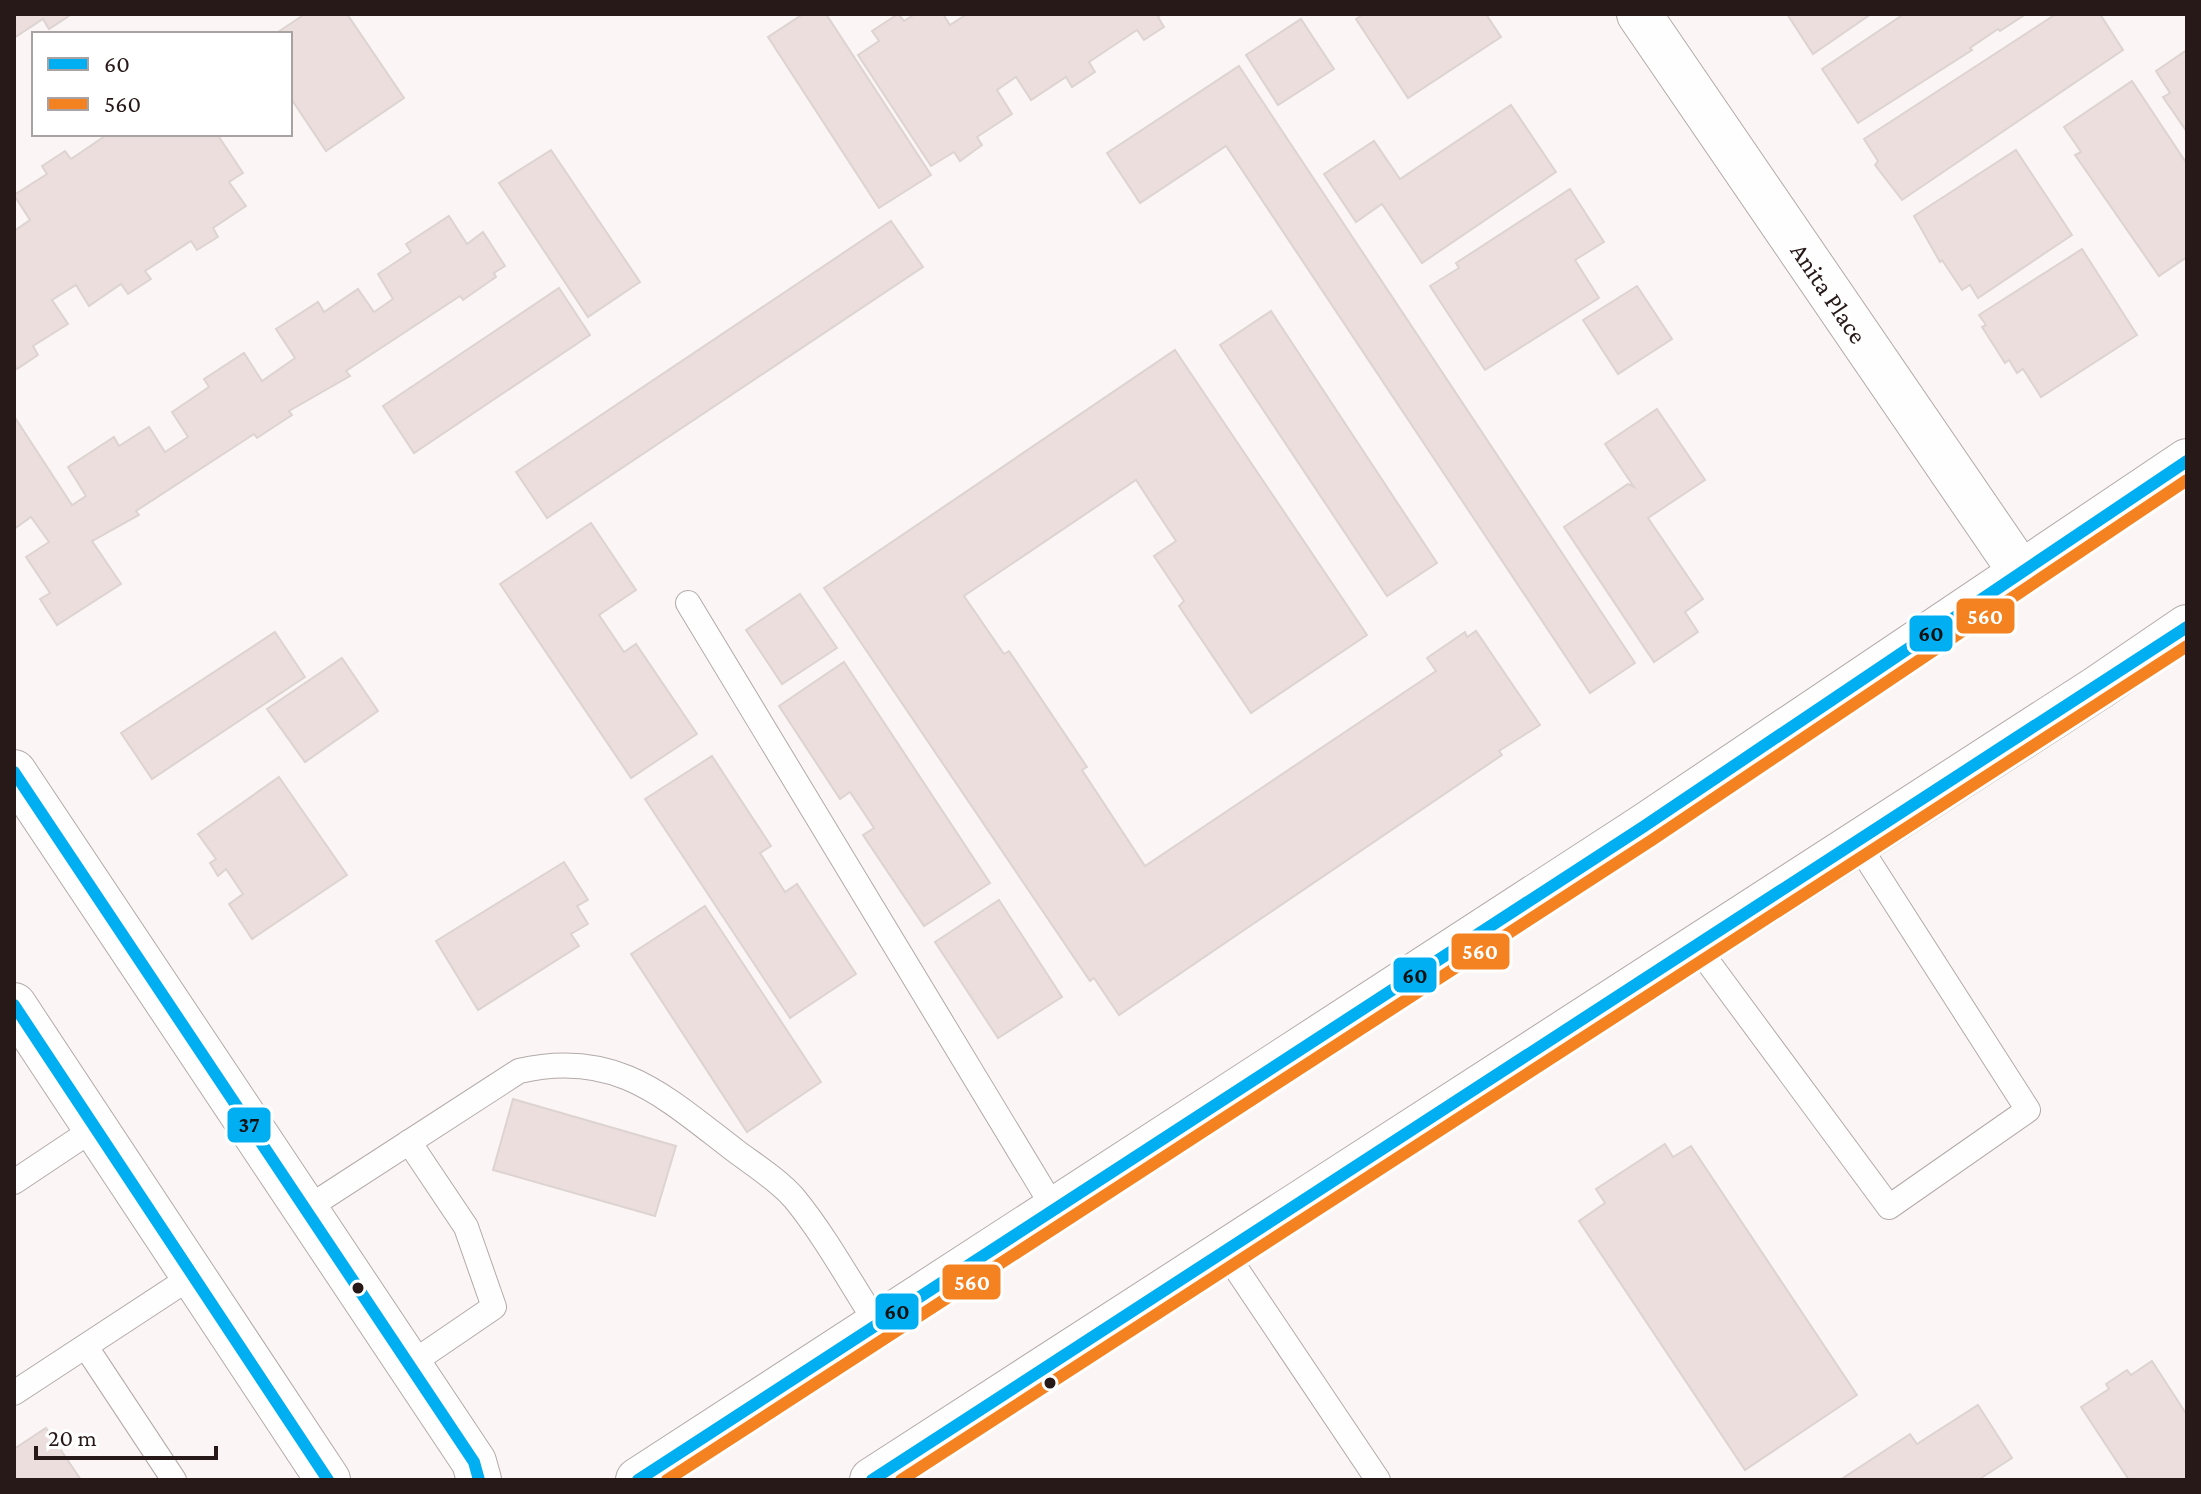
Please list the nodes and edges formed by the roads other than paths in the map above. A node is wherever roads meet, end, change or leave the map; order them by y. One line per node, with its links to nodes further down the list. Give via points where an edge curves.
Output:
1 (1639, 14): 3 (main road, Anita Place)
2 (2187, 461): 3 (main road)
3 (2020, 571): 14 (main road, via 1643,827)
4 (688, 603): 14 (lane)
5 (2187, 627): 7 (main road)
6 (14, 772): 13 (main road)
7 (1857, 843): 8 (main road); 8 (lane, via 2028,1110 1889,1207)
8 (1697, 947): 15 (main road)
9 (14, 1005): 10 (main road)
10 (95, 1128): 12 (lane); 16 (main road)
11 (409, 1142): 13 (lane); 17 (lane, via 519,1071 550,1063 639,1080 676,1102 793,1198); 19 (lane, via 466,1227 494,1307)
12 (14, 1182)
13 (306, 1209): 19 (main road)
14 (1055, 1210): 17 (main road)
15 (1225, 1252): 21 (main road); 26 (lane)
16 (194, 1275): 18 (lane); 23 (main road)
17 (878, 1325): 25 (main road)
18 (86, 1347): 20 (lane); 22 (lane)
19 (409, 1365): 24 (main road, via 474,1462)
20 (14, 1393)
21 (890, 1475)
22 (174, 1480)
23 (328, 1480)
24 (479, 1480)
25 (638, 1480)
26 (1378, 1480)

